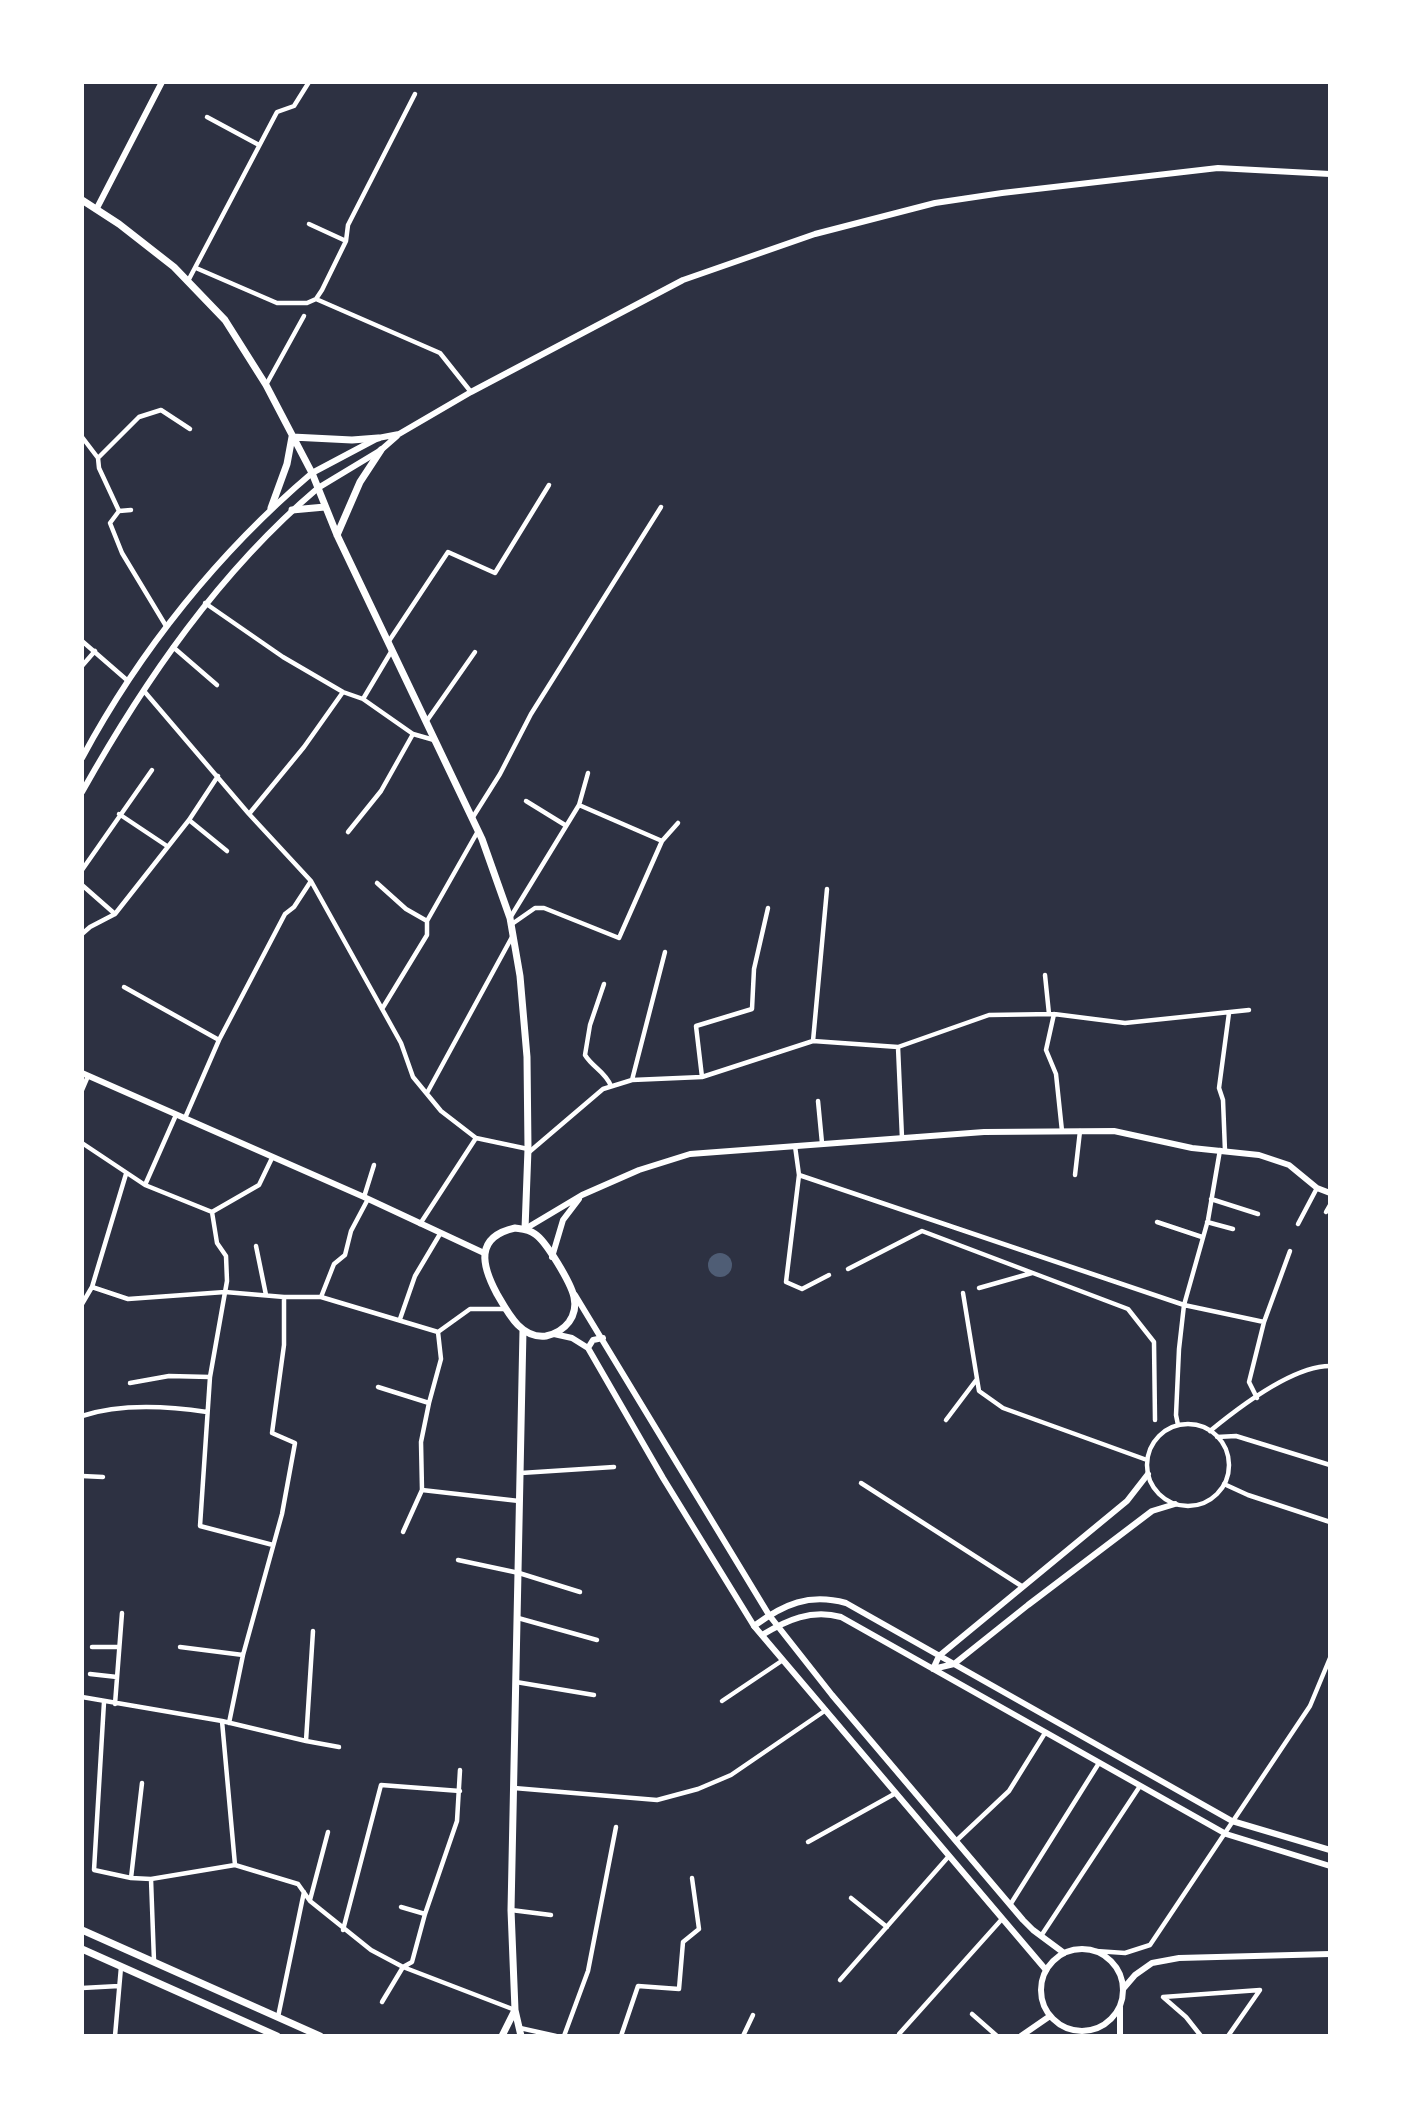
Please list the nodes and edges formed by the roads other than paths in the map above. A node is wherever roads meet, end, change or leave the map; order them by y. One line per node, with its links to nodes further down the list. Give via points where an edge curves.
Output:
1 (162, 82): 8 (street)
2 (309, 82): 5 (street, via 294,106 277,112)
3 (415, 94): 10 (street, via 348,225)
4 (206, 117): 5 (street)
5 (259, 145): 11 (street)
6 (1330, 174): 16 (street, via 1218,168 962,199 842,227 683,280)
7 (82, 200): 8 (main road)
8 (97, 208): 12 (main road)
9 (309, 224): 10 (street)
10 (346, 241): 13 (street)
11 (196, 268): 12 (street); 13 (street, via 277,303)
12 (188, 282): 15 (main road, via 225,320)
13 (316, 299): 16 (street, via 440,353)
14 (304, 316): 15 (street)
15 (267, 385): 20 (main road)
16 (471, 392): 18 (street)
17 (190, 429): 23 (street, via 161,410 139,417)
18 (399, 435): 21 (street); 22 (street)
19 (82, 437): 23 (street)
20 (292, 437): 21 (main road); 24 (main road); 30 (main road)
21 (378, 439): 24 (street)
22 (381, 450): 26 (street); 34 (main road, via 360,482)
23 (98, 458): 32 (street)
24 (312, 473): 26 (main road); 27 (street)
25 (549, 485): 38 (street, via 495,573 448,552)
26 (318, 488): 28 (main road); 33 (street)
27 (278, 502): 30 (street); 33 (street)
28 (325, 507): 33 (main road); 34 (main road)
29 (661, 507): 61 (street, via 531,714)
30 (271, 508): 36 (street)
31 (131, 510): 32 (street)
32 (118, 511): 36 (street, via 110,523 118,543)
33 (290, 511): 35 (street)
34 (337, 535): 38 (main road)
35 (205, 603): 39 (street); 47 (street)
36 (166, 626): 44 (street)
37 (82, 640): 41 (street)
38 (389, 641): 40 (main road)
39 (173, 647): 45 (street); 46 (street)
40 (393, 649): 48 (street); 49 (main road)
41 (95, 650): 43 (street); 44 (street)
42 (475, 652): 49 (street)
43 (82, 666)
44 (128, 681): 52 (street)
45 (217, 685)
46 (144, 691): 55 (street); 56 (street)
47 (342, 692): 48 (street); 60 (street)
48 (363, 699): 50 (street)
49 (425, 722): 51 (main road)
50 (413, 734): 51 (street); 66 (street, via 381,791)
51 (434, 740): 61 (main road)
52 (82, 758)
53 (152, 770): 59 (street)
54 (589, 773): 58 (street)
55 (218, 776): 60 (street); 62 (street)
56 (82, 792)
57 (526, 801): 64 (street)
58 (579, 805): 64 (street); 67 (street)
59 (120, 814): 68 (street); 70 (street)
60 (249, 814): 71 (street)
61 (472, 818): 65 (main road)
62 (189, 820): 68 (street); 69 (street)
63 (678, 823): 67 (street)
64 (565, 825): 78 (street)
65 (478, 831): 77 (street); 78 (main road)
66 (348, 832)
67 (662, 841): 78 (street, via 620,938 544,908)
68 (167, 846): 76 (street)
69 (227, 851)
70 (82, 870)
71 (311, 881): 85 (street); 89 (street, via 285,914)
72 (377, 883): 77 (street)
73 (82, 885): 76 (street)
74 (827, 889): 90 (street)
75 (768, 908): 93 (street, via 754,969 752,1009 696,1026)
76 (115, 914): 79 (street)
77 (427, 921): 85 (street, via 427,935)
78 (510, 921): 80 (main road)
79 (82, 934)
80 (513, 934): 97 (street); 109 (main road, via 527,1057)
81 (665, 951): 94 (street)
82 (1045, 975): 88 (street)
83 (604, 984): 95 (street, via 585,1055)
84 (124, 987): 89 (street)
85 (382, 1010): 97 (street, via 413,1077)
86 (1250, 1010): 87 (street)
87 (1229, 1012): 88 (street, via 1125,1023); 108 (street, via 1219,1088)
88 (1052, 1014): 91 (street, via 989,1015); 101 (street, via 1046,1050 1056,1074)
89 (219, 1040): 100 (street)
90 (813, 1041): 91 (street); 93 (street)
91 (898, 1047): 104 (street)
92 (85, 1075): 96 (street); 99 (street)
93 (702, 1077): 94 (street)
94 (632, 1080): 95 (street)
95 (611, 1086): 109 (street)
96 (82, 1090)
97 (427, 1093): 103 (street, via 441,1111)
98 (818, 1101): 106 (street)
99 (176, 1115): 100 (street); 115 (street)
100 (184, 1119): 110 (street)
101 (1062, 1131): 102 (street); 104 (street)
102 (1080, 1131): 108 (street, via 1114,1131); 114 (street)
103 (476, 1138): 109 (street); 127 (street)
104 (902, 1138): 106 (street)
105 (82, 1143): 112 (street)
106 (822, 1143): 107 (street)
107 (795, 1146): 113 (street); 118 (street, via 690,1154)
108 (1222, 1150): 116 (street, via 1289,1165); 120 (street)
109 (528, 1151): 129 (main road)
110 (272, 1158): 119 (street); 122 (street, via 260,1185)
111 (374, 1165): 119 (street)
112 (126, 1174): 115 (street); 140 (street)
113 (799, 1175): 139 (street, via 786,1282 802,1289); 149 (street)
114 (1075, 1175)
115 (145, 1185): 122 (street)
116 (1317, 1188): 117 (street); 128 (street)
117 (1330, 1193)
118 (582, 1195): 129 (street); 136 (street, via 563,1220)
119 (366, 1198): 127 (street); 147 (street, via 345,1255 334,1264)
120 (1211, 1199): 124 (street); 126 (street)
121 (1330, 1205): 123 (street)
122 (212, 1212): 143 (street, via 226,1256)
123 (1326, 1212)
124 (1258, 1213)
125 (1157, 1222): 132 (street)
126 (1207, 1222): 130 (street); 132 (street)
127 (419, 1224): 131 (street)
128 (1298, 1224)
129 (525, 1229): 135 (main road, via 504,1230); 136 (main road, via 542,1240)
130 (1233, 1229)
131 (440, 1234): 135 (street); 151 (street, via 415,1276)
132 (1202, 1237): 149 (street)
133 (256, 1246): 145 (street)
134 (1290, 1251): 152 (street)
135 (484, 1253): 150 (main road, via 486,1274)
136 (552, 1257): 142 (main road)
137 (848, 1269): 138 (street, via 922,1231)
138 (1032, 1273): 141 (street); 168 (street, via 1128,1309 1154,1342)
139 (829, 1275)
140 (92, 1287): 143 (street, via 128,1299); 148 (street)
141 (979, 1288)
142 (571, 1290): 155 (main road, via 574,1311 563,1329); 156 (street)
143 (225, 1292): 145 (street); 159 (street)
144 (962, 1293): 160 (street)
145 (266, 1296): 146 (street)
146 (284, 1297): 147 (street); 186 (street, via 284,1345 272,1433 295,1443)
147 (321, 1297): 151 (street)
148 (82, 1304)
149 (1184, 1305): 152 (street); 169 (street)
150 (505, 1308): 153 (main road); 154 (street, via 470,1309)
151 (400, 1320): 154 (street)
152 (1264, 1322): 163 (street, via 1249,1382)
153 (523, 1330): 155 (main road, via 533,1335); 175 (main road)
154 (438, 1332): 164 (street, via 442,1359)
155 (554, 1334): 157 (street)
156 (603, 1338): 157 (street, via 593,1340); 192 (street)
157 (587, 1348): 195 (street)
158 (1330, 1366): 163 (street, via 1318,1366 1285,1380)
159 (210, 1377): 161 (street, via 169,1376); 165 (street)
160 (977, 1378): 167 (street); 172 (street, via 979,1391 1003,1408)
161 (130, 1383)
162 (379, 1387): 164 (street)
163 (1256, 1398): 170 (street)
164 (429, 1403): 181 (street, via 421,1442)
165 (207, 1412): 166 (street, via 158,1407 102,1409); 186 (street, via 200,1526)
166 (82, 1416)
167 (946, 1420)
168 (1155, 1420)
169 (1178, 1426): 170 (street, via 1195,1425); 172 (street, via 1157,1439)
170 (1210, 1431): 171 (street)
171 (1217, 1437): 173 (street, via 1236,1436); 180 (street, via 1229,1464)
172 (1147, 1460): 176 (street)
173 (1330, 1465)
174 (614, 1467): 175 (street)
175 (521, 1473): 182 (main road)
176 (1148, 1474): 183 (street, via 1158,1492); 189 (street, via 1127,1501)
177 (82, 1476): 178 (street)
178 (103, 1477)
179 (861, 1483): 189 (street)
180 (1224, 1484): 183 (street, via 1204,1503); 184 (street)
181 (422, 1490): 182 (street); 185 (street)
182 (520, 1501): 188 (main road)
183 (1175, 1504): 206 (street, via 1152,1511)
184 (1330, 1522)
185 (403, 1532)
186 (273, 1545): 202 (street)
187 (458, 1560): 188 (street)
188 (519, 1573): 190 (street); 193 (main road)
189 (1023, 1587): 203 (street)
190 (580, 1592)
191 (121, 1613): 200 (street)
192 (769, 1615): 194 (street); 195 (street); 203 (street, via 798,1602 831,1599)
193 (518, 1618): 198 (street); 210 (main road)
194 (778, 1625): 197 (street); 207 (street, via 815,1613 841,1617); 233 (street)
195 (754, 1626): 197 (street)
196 (313, 1631): 220 (street)
197 (762, 1635): 205 (street)
198 (597, 1640)
199 (92, 1647): 200 (street)
200 (119, 1647): 209 (street)
201 (180, 1647): 202 (street)
202 (243, 1655): 218 (street)
203 (939, 1656): 206 (street); 207 (street)
204 (1330, 1658): 229 (street, via 1310,1706)
205 (783, 1660): 213 (street); 216 (street)
206 (954, 1664): 207 (street); 229 (street)
207 (933, 1669): 219 (street)
208 (90, 1674): 209 (street)
209 (117, 1677): 215 (street)
210 (516, 1682): 211 (street); 226 (main road)
211 (594, 1695)
212 (82, 1697): 214 (street)
213 (722, 1701)
214 (104, 1702): 215 (street); 239 (street, via 94,1870)
215 (116, 1704): 217 (street)
216 (826, 1710): 226 (street, via 731,1775 657,1800); 228 (street)
217 (222, 1721): 218 (street); 237 (street)
218 (229, 1723): 220 (street)
219 (1045, 1732): 222 (street); 233 (street, via 1009,1791)
220 (306, 1741): 221 (street)
221 (339, 1747)
222 (1099, 1763): 225 (street); 245 (street)
223 (460, 1770): 227 (street)
224 (142, 1783): 239 (street)
225 (1140, 1786): 232 (street); 255 (street)
226 (514, 1788): 247 (main road)
227 (460, 1791): 248 (street, via 457,1821); 253 (street, via 381,1785)
228 (896, 1792): 234 (street); 236 (street)
229 (1232, 1821): 232 (street); 235 (street)
230 (616, 1827): 284 (street, via 588,1971)
231 (328, 1832): 244 (street)
232 (1226, 1834): 238 (street); 258 (street, via 1150,1945 1125,1953)
233 (956, 1841): 245 (street)
234 (808, 1842)
235 (1330, 1850)
236 (950, 1855): 250 (street); 251 (street)
237 (235, 1865): 241 (street); 242 (street, via 298,1884)
238 (1330, 1866)
239 (131, 1878): 241 (street)
240 (692, 1878): 285 (street, via 699,1929 683,1942 680,1989 638,1986)
241 (151, 1879): 261 (street)
242 (304, 1892): 244 (street); 275 (street)
243 (850, 1898): 251 (street)
244 (310, 1901): 253 (street)
245 (1010, 1905): 254 (street)
246 (401, 1907): 248 (street)
247 (512, 1910): 249 (street); 271 (main road)
248 (425, 1914): 263 (street, via 412,1962)
249 (551, 1915)
250 (1003, 1919): 256 (street); 278 (street)
251 (887, 1927): 265 (street)
252 (82, 1930): 261 (main road)
253 (344, 1930): 263 (street)
254 (1033, 1930): 255 (street); 256 (street)
255 (1041, 1936): 259 (street)
256 (1022, 1940): 264 (street)
257 (82, 1949): 262 (main road)
258 (1096, 1951): 259 (street); 268 (street, via 1117,1968)
259 (1064, 1953): 264 (street)
260 (1330, 1954): 268 (street, via 1179,1958 1152,1963)
261 (154, 1962): 275 (main road)
262 (121, 1966): 266 (street); 280 (main road)
263 (403, 1967): 269 (street); 271 (street)
264 (1046, 1970): 274 (street, via 1041,1993)
265 (840, 1980)
266 (119, 1986): 267 (street); 279 (street)
267 (82, 1988)
268 (1123, 1989): 270 (street)
269 (382, 2002)
270 (1121, 2004): 277 (street, via 1105,2024); 289 (street)
271 (515, 2010): 276 (main road); 282 (main road)
272 (972, 2014): 287 (street)
273 (753, 2015): 286 (street)
274 (1050, 2016): 277 (street); 288 (street)
275 (278, 2017): 281 (main road)
276 (520, 2032): 283 (street)
277 (1085, 2033)
278 (899, 2034)
279 (115, 2036)
280 (277, 2036)
281 (320, 2036)
282 (502, 2036)
283 (556, 2036)
284 (564, 2036)
285 (621, 2036)
286 (743, 2036)
287 (997, 2036)
288 (1021, 2036)
289 (1120, 2036)
290 (1201, 2036): 291 (street, via 1163,1997 1260,1990)
291 (1228, 2036)

